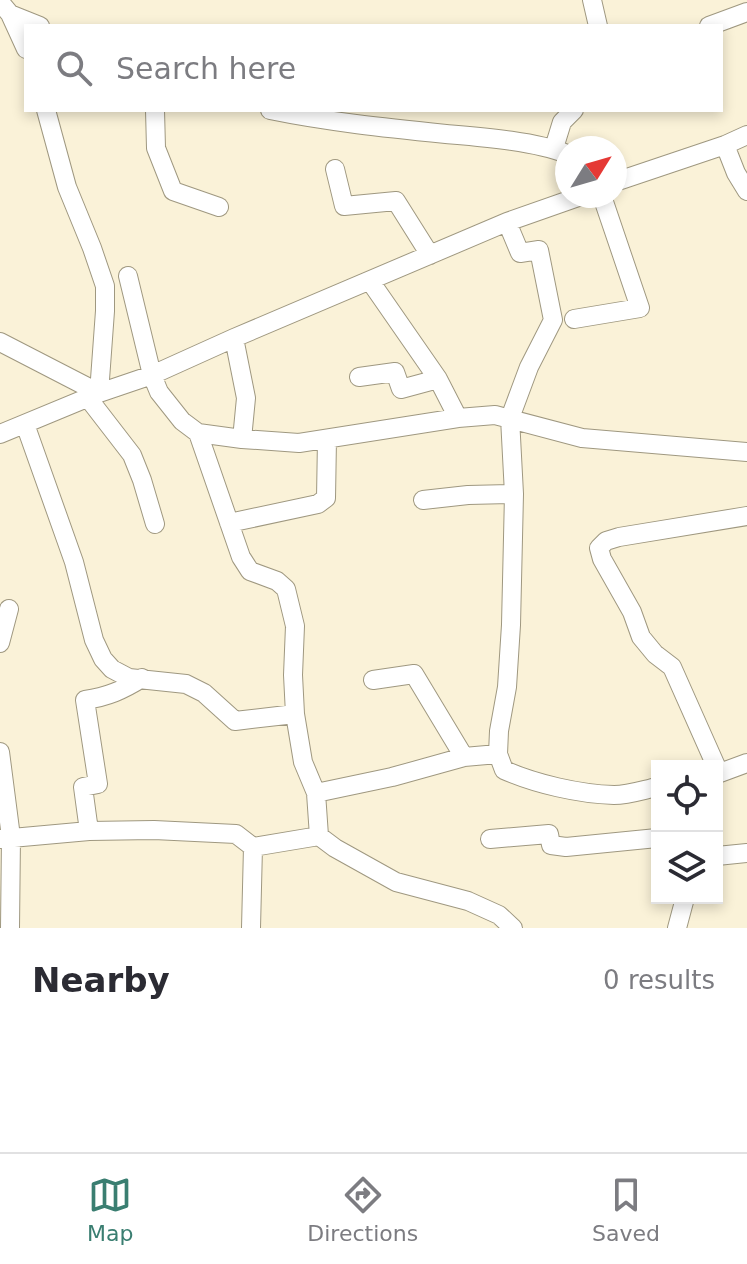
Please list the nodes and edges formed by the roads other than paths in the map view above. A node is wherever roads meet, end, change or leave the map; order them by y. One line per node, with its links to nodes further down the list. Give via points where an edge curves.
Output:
1 (592, 0): 5 (street)
2 (5, 8): 4 (street); 7 (street)
3 (747, 12): 6 (street)
4 (36, 24)
5 (598, 24)
6 (714, 24)
7 (24, 45)
8 (47, 112): 32 (street, via 67,187 105,286)
9 (155, 112): 20 (street, via 156,148 173,191)
10 (282, 112): 15 (street)
11 (572, 112): 13 (street, via 562,122)
12 (747, 135): 14 (street)
13 (561, 136)
14 (725, 145): 17 (street); 18 (street)
15 (555, 150)
16 (335, 169): 23 (street, via 344,206 396,201)
17 (627, 177)
18 (747, 191)
19 (555, 205): 22 (street)
20 (219, 207)
21 (606, 208): 26 (street, via 640,308)
22 (507, 222): 23 (street); 34 (street, via 520,253 539,250 553,320)
23 (430, 255): 25 (street)
24 (128, 276): 29 (street)
25 (370, 281): 27 (street); 31 (street)
26 (574, 319)
27 (234, 338): 29 (street); 38 (street, via 246,398)
28 (0, 342): 32 (street)
29 (152, 375): 32 (street); 36 (street, via 182,421)
30 (359, 377): 31 (street, via 395,372 401,389)
31 (438, 379): 33 (street)
32 (94, 396): 35 (street); 45 (street, via 132,455)
33 (458, 418): 34 (street); 39 (street)
34 (510, 418): 40 (street, via 582,438); 41 (street)
35 (25, 424): 37 (street); 48 (street, via 74,562 94,640 112,669)
36 (198, 433): 38 (street); 44 (street)
37 (0, 434)
38 (242, 439): 39 (street)
39 (327, 439): 44 (street, via 326,498)
40 (747, 452)
41 (514, 494): 42 (street); 52 (street, via 507,687)
42 (423, 500)
43 (747, 516): 54 (street, via 619,537 599,548 641,637 672,667)
44 (229, 523): 50 (street, via 250,571 286,589 295,626)
45 (155, 524)
46 (9, 609): 47 (street)
47 (0, 643)
48 (142, 678): 50 (street, via 186,684 235,721); 59 (street, via 121,691 85,700 98,784 83,787)
49 (373, 680): 53 (street, via 414,674)
50 (295, 714): 58 (street, via 303,762)
51 (0, 752): 61 (street)
52 (498, 754): 53 (street); 57 (street, via 504,770 562,788 616,795)
53 (464, 757): 58 (street)
54 (712, 760)
55 (747, 763): 56 (street)
56 (723, 769)
57 (651, 788)
58 (316, 793): 60 (street)
59 (89, 831): 61 (street); 64 (street, via 236,834)
60 (319, 836): 64 (street); 70 (street, via 396,882 468,901)
61 (5, 838): 68 (street)
62 (490, 839): 63 (street, via 549,834 551,845 566,847)
63 (651, 839)
64 (253, 847): 69 (street)
65 (747, 853): 66 (street)
66 (723, 855)
67 (683, 904): 71 (street)
68 (10, 928)
69 (251, 928)
70 (513, 928)
71 (677, 928)

